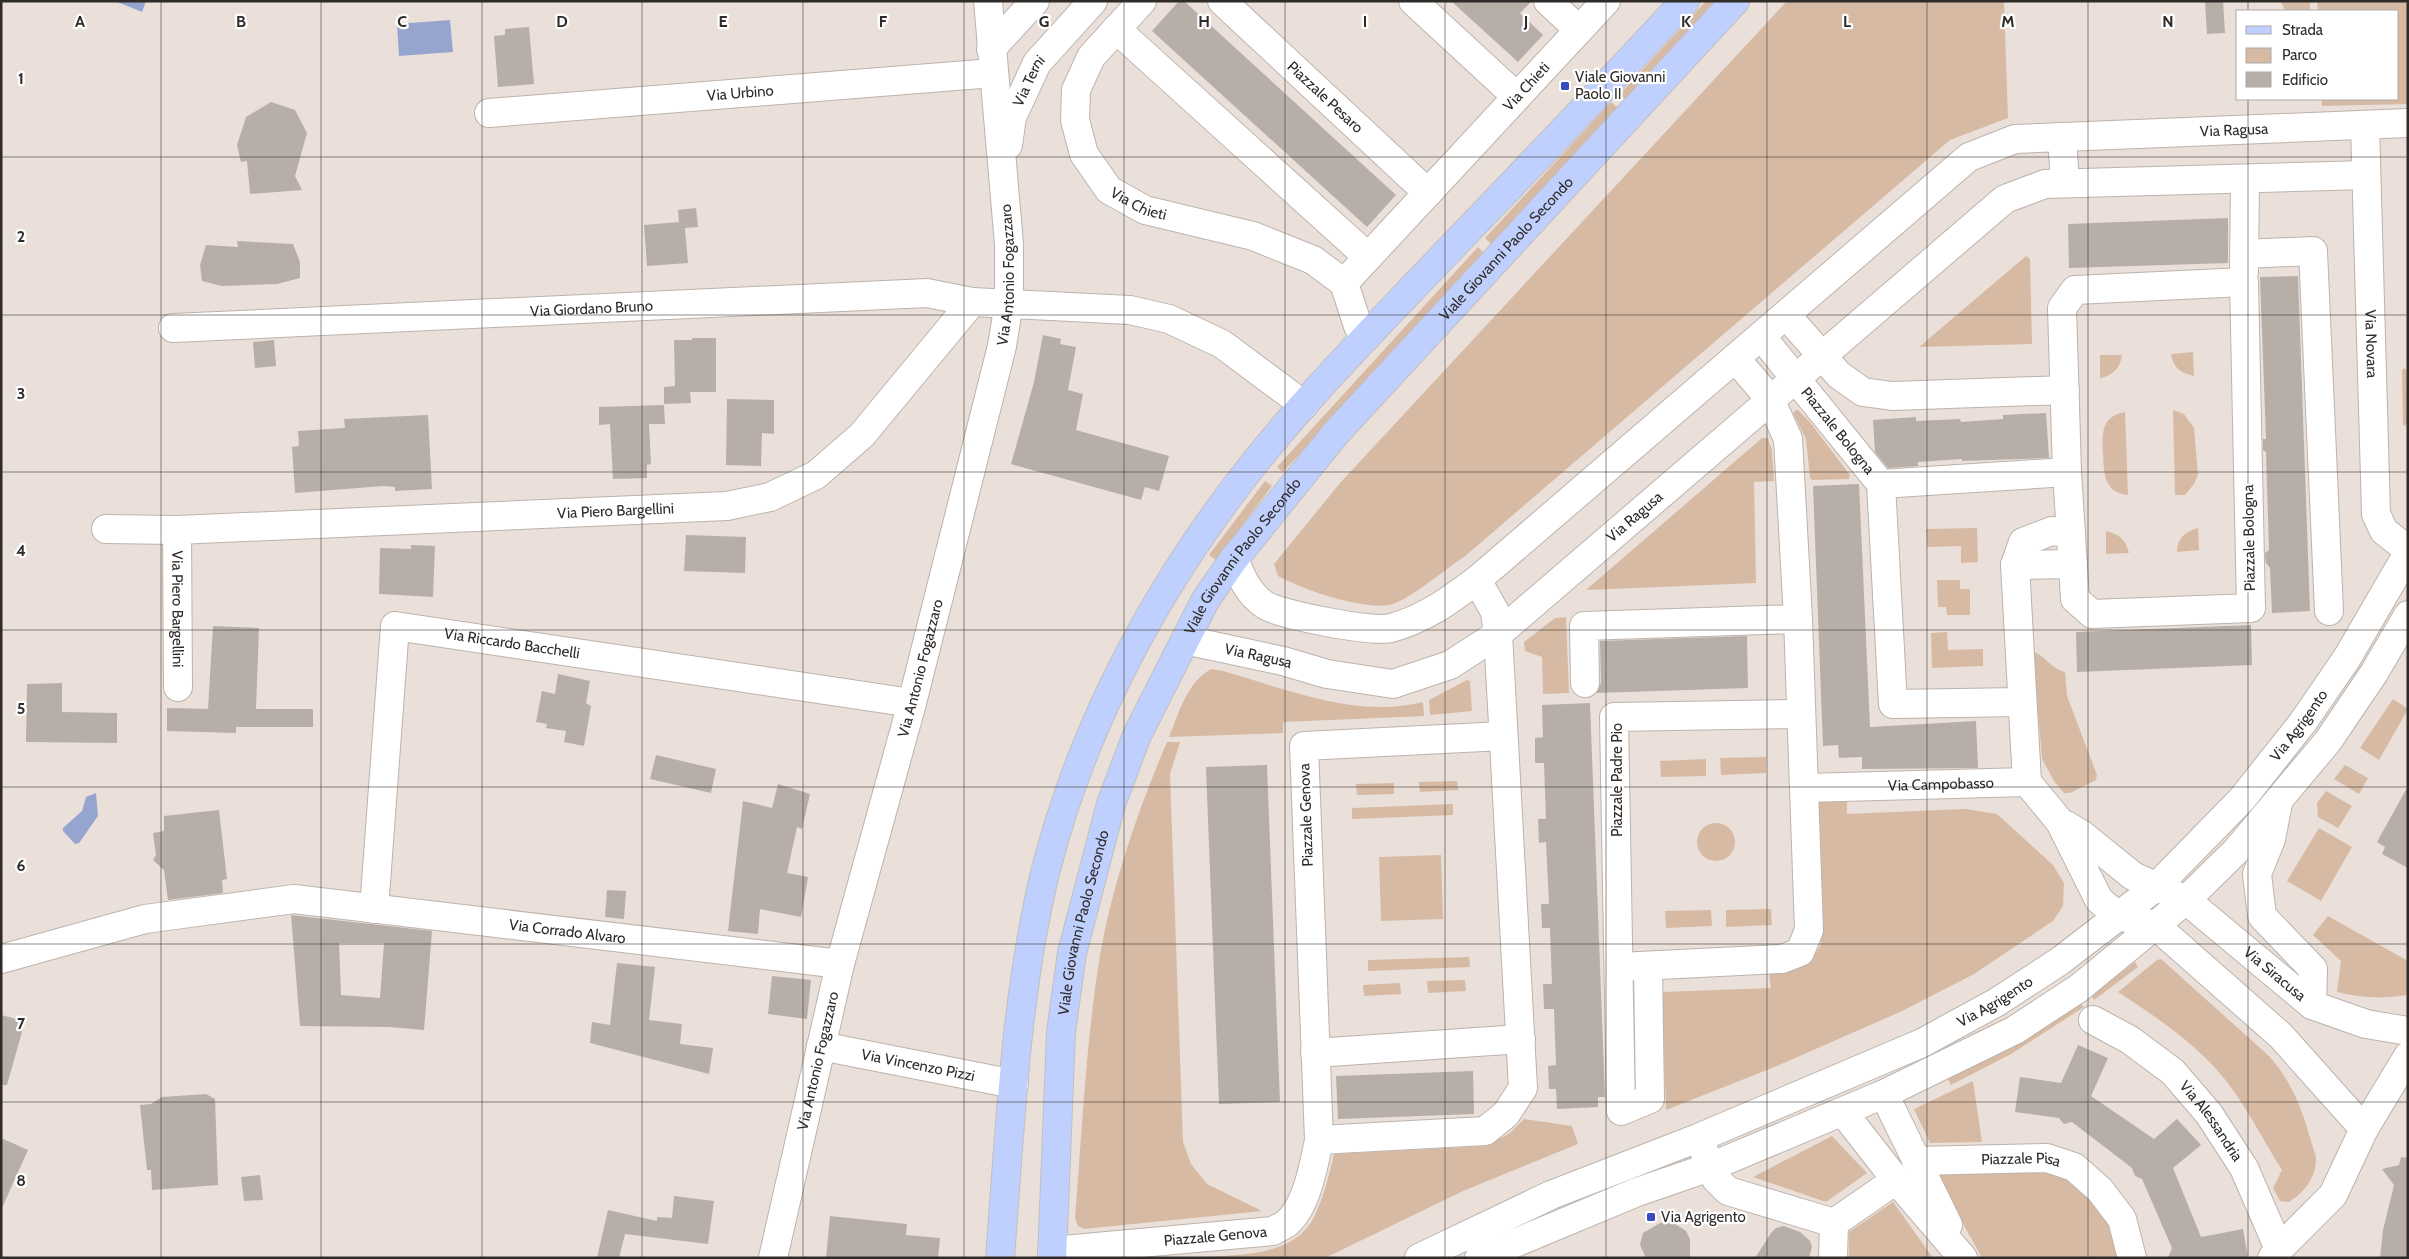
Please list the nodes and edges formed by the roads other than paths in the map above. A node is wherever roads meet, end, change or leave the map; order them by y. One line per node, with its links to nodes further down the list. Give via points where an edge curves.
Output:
1 (988, 1): 13 (street, Via Antonio Fogazzaro)
2 (1035, 1): 13 (street)
3 (1094, 1): 21 (street, Via Terni, via 1037,63 1012,118)
4 (1142, 1): 11 (street, Via Chieti)
5 (1222, 1): 23 (street, Piazzale Pesaro)
6 (1412, 1): 14 (street)
7 (1548, 1): 12 (street)
8 (1606, 1): 12 (street, Via Chieti)
9 (1684, 1): 33 (main road)
10 (1735, 1): 46 (main road, Viale Giovanni Paolo Secondo, via 1336,433)
11 (1116, 29): 25 (street); 27 (street, Via Chieti, via 1092,57 1076,90 1075,120 1084,154 1109,190 1144,210 1253,236 1313,260)
12 (1579, 30): 14 (street, Via Chieti)
13 (992, 61): 15 (street, Via Urbino); 21 (street, Via Antonio Fogazzaro)
14 (1517, 97): 23 (street, Via Chieti)
15 (489, 113)
16 (2408, 123): 17 (street, Via Ragusa)
17 (2365, 125): 18 (street, Via Ragusa); 19 (street, Via Novara)
18 (2062, 137): 22 (street); 30 (street, Via Ragusa, via 2015,139 1969,157)
19 (2366, 176): 20 (street, Via Ragusa); 45 (street, Via Novara, via 2376,514 2384,531)
20 (2244, 179): 22 (street, Via Ragusa); 24 (street, Piazzale Bologna)
21 (1003, 181): 29 (street, Via Antonio Fogazzaro, via 1009,244)
22 (2065, 183): 34 (street, Via Ragusa, via 2045,184 2005,199)
23 (1428, 192): 25 (street, Via Chieti)
24 (2244, 254): 26 (street, Piazzale Bologna); 50 (street, via 2313,252)
25 (1368, 257): 27 (street, Via Chieti)
26 (2244, 282): 37 (street, Piazzale Bologna, via 2075,290 2062,308); 47 (street, Piazzale Bologna, via 2250,608 2092,614 2075,599)
27 (1344, 283): 33 (street, via 1358,326)
28 (972, 302): 29 (street, Via Giordano Bruno); 31 (street, Via Giordano Bruno, via 928,293); 43 (street, Via Piero Bargellini, via 862,435 816,475 770,496 727,506)
29 (1009, 303): 39 (street, Via Giordano Bruno, via 1130,310 1169,319 1222,344); 58 (street, Via Antonio Fogazzaro, via 1002,346)
30 (1786, 315): 32 (street, Via Ragusa); 34 (street)
31 (173, 328)
32 (1761, 336): 35 (street, Via Ragusa); 36 (street)
33 (1366, 337): 39 (main road)
34 (1821, 357): 36 (street, Via Ragusa); 37 (street, via 1863,392 1892,396)
35 (1735, 358): 38 (street); 49 (street, Via Ragusa)
36 (1796, 378): 38 (street, Via Ragusa); 41 (street, Piazzale Bologna)
37 (2065, 390): 40 (street, Piazzale Bologna)
38 (1770, 399): 52 (street, via 1788,439); 53 (street, Via Ragusa)
39 (1304, 405): 83 (main road, via 1235,488 1177,571 1125,662 1094,730 1068,796 1046,873 1030,948)
40 (2067, 472): 41 (street, Piazzale Bologna); 44 (street, Piazzale Bologna)
41 (1881, 484): 57 (street, Piazzale Bologna, via 1893,704)
42 (106, 529): 43 (street, Via Piero Bargellini)
43 (177, 530): 56 (street, Via Piero Bargellini)
44 (2071, 533): 47 (street, Piazzale Bologna); 48 (street, via 2052,531 2023,542)
45 (2408, 551): 65 (street, Via Agrigento, via 2348,658 2303,722 2242,800)
46 (1234, 558): 49 (street, Via Ragusa, via 1245,586 1265,605 1296,617 1389,629 1428,615); 54 (main road, Viale Giovanni Paolo Secondo, via 1206,599)
47 (2073, 564): 48 (street)
48 (2015, 565): 57 (street)
49 (1477, 580): 53 (street, via 1495,612)
50 (2329, 611)
51 (2408, 615): 63 (street, Via Agrigento, via 2328,741)
52 (1798, 619): 55 (street, via 1584,626); 59 (street)
53 (1498, 634): 54 (street, Via Ragusa, via 1450,665 1393,684 1327,674); 60 (street)
54 (1185, 640): 94 (main road, Viale Giovanni Paolo Secondo, via 1138,735 1111,804 1072,953 1061,1032)
55 (1585, 683)
56 (178, 687)
57 (2022, 702): 61 (street)
58 (912, 703): 67 (street, Via Riccardo Bacchelli, via 395,626); 73 (street, Via Antonio Fogazzaro)
59 (1800, 714): 62 (street); 74 (street, Piazzale Padre Pio, via 1614,717)
60 (1503, 736): 79 (street); 81 (street, Piazzale Genova, via 1304,746)
61 (2027, 782): 62 (street, Via Campobasso); 64 (street)
62 (1804, 788): 75 (street, via 1810,930 1800,952 1782,958)
63 (2279, 801): 66 (street, Via Agrigento, via 2236,852); 69 (street, via 2271,839 2257,874)
64 (2060, 822): 65 (street, via 2081,834 2133,876); 68 (street, via 2099,900)
65 (2156, 887): 66 (street, Via Siracusa); 68 (street, Via Agrigento)
66 (2186, 900): 70 (street, Via Agrigento); 71 (street, Via Siracusa)
67 (374, 909): 72 (street, Via Corrado Alvaro, via 294,899 146,919); 73 (street, Via Corrado Alvaro)
68 (2118, 916): 70 (street); 87 (street, Via Agrigento, via 2060,961 1997,1002 1922,1043)
69 (2262, 916): 71 (street); 76 (street, via 2313,969)
70 (2156, 925): 84 (street, Via Agrigento, via 2079,988 2015,1030); 86 (street, via 2281,1036)
71 (2237, 943): 76 (street, Via Siracusa)
72 (1, 959)
73 (840, 964): 80 (street, Via Antonio Fogazzaro)
74 (1619, 967): 75 (street); 75 (street, Piazzale Padre Pio, via 1621,1111 1650,1100)
75 (1648, 967)
76 (2312, 1005): 78 (street, Via Siracusa, via 2366,1024)
77 (2093, 1020): 95 (street, Via Alessandria, via 2130,1040 2173,1072 2209,1114 2244,1168)
78 (2408, 1032)
79 (1521, 1039): 81 (street); 88 (street, via 1523,1088 1506,1114 1485,1131)
80 (821, 1046): 83 (street, Via Vincenzo Pizzi); 97 (street, Via Antonio Fogazzaro)
81 (1315, 1053): 88 (street, Piazzale Genova)
82 (2408, 1056): 86 (street)
83 (1014, 1084): 98 (main road)
84 (1884, 1094): 85 (street, Via Agrigento); 89 (street)
85 (1843, 1112): 90 (street, Via Agrigento); 91 (street)
86 (2364, 1129): 95 (street, via 2333,1195)
87 (1698, 1138): 90 (street); 93 (street, Via Agrigento, via 1551,1195)
88 (1319, 1140): 94 (street, Piazzale Genova, via 1313,1172 1299,1205 1288,1222 1273,1231)
89 (1916, 1161): 101 (street); 102 (street, Piazzale Pisa, via 2047,1158 2074,1167 2100,1190 2122,1219)
90 (1710, 1167): 92 (street, via 1728,1192); 99 (street, Via Agrigento, via 1637,1192)
91 (1896, 1180): 92 (street); 101 (street)
92 (1834, 1223): 100 (street)
93 (1454, 1251): 96 (street, Via Agrigento)
94 (1052, 1254)
95 (2275, 1254)
96 (1422, 1257)
97 (773, 1258)
98 (1000, 1258)
99 (1480, 1258)
100 (1833, 1258)
101 (1964, 1258)
102 (2132, 1258)

